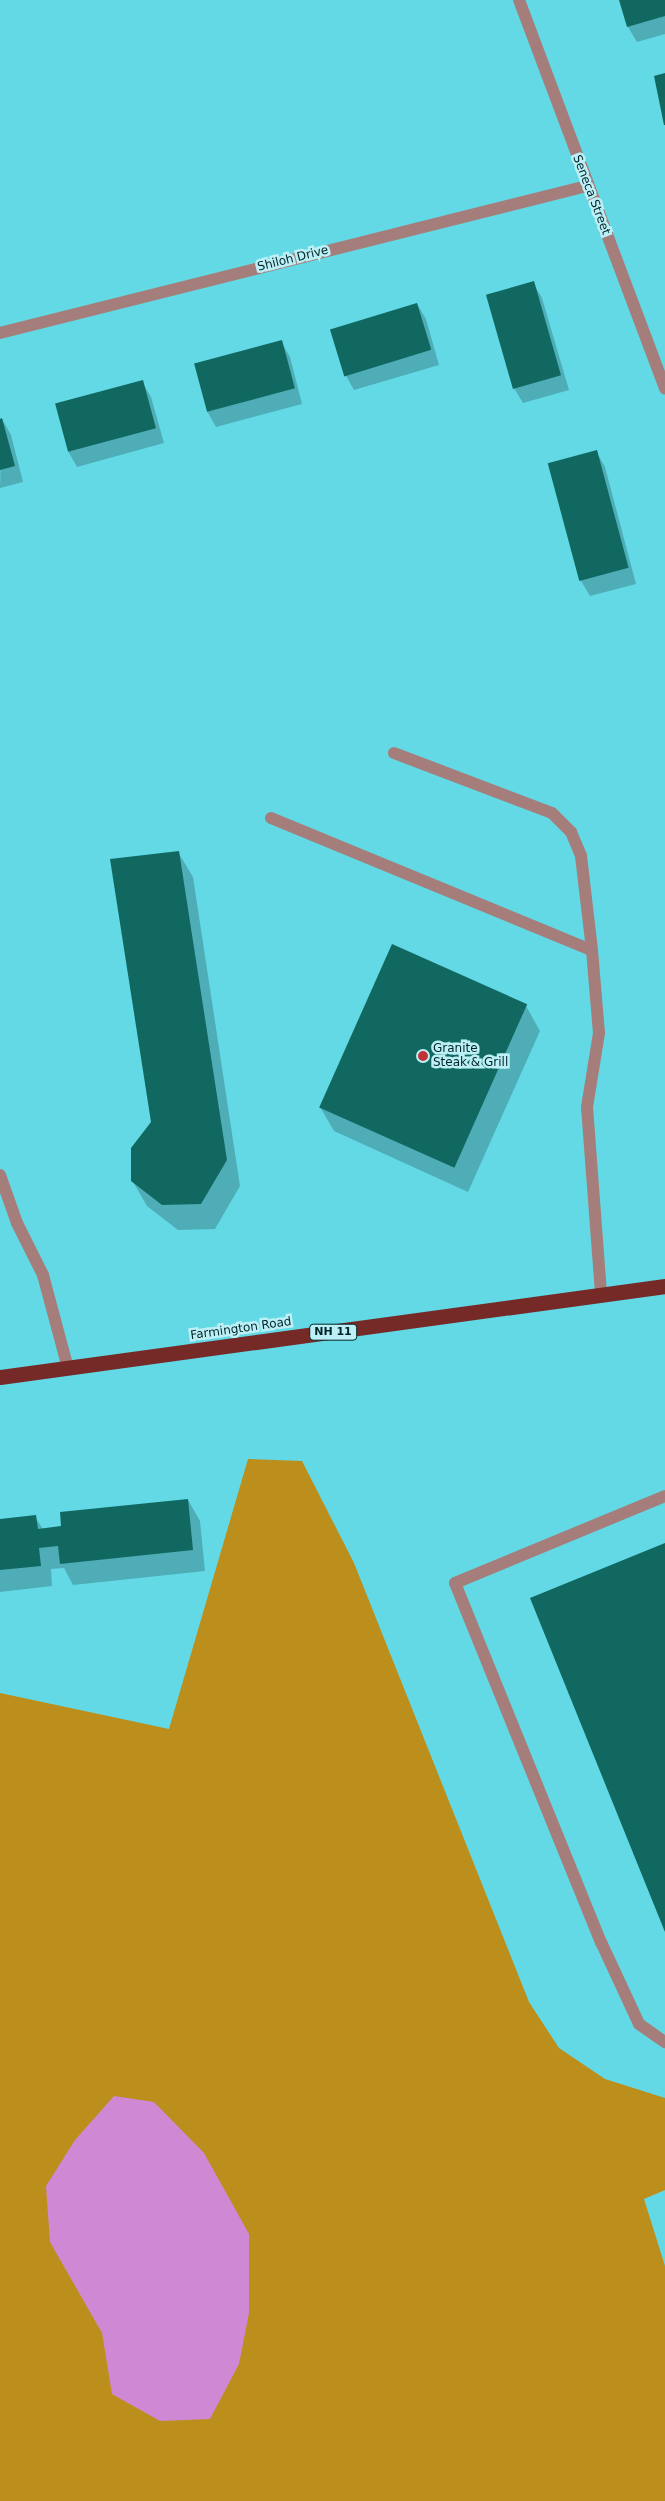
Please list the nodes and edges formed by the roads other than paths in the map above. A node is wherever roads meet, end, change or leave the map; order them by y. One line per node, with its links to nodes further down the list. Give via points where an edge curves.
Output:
1 (519, 0): 2 (street, Seneca Street)
2 (587, 186): 3 (street, Shiloh Drive); 4 (street, Seneca Street)
3 (0, 333)
4 (665, 388)
5 (394, 753): 7 (street, via 552,813 570,832 581,856)
6 (271, 818): 7 (street)
7 (592, 950): 10 (street, via 600,1033 587,1107)
8 (0, 1175): 11 (street, via 17,1223 43,1275)
9 (665, 1286): 10 (highway, Farmington Road / NH 11)
10 (601, 1295): 11 (highway, Farmington Road / NH 11)
11 (68, 1368): 12 (highway, Farmington Road / NH 11)
12 (0, 1377)
13 (665, 1496): 14 (street, via 455,1583 601,1942 639,2024)
14 (665, 2042)

